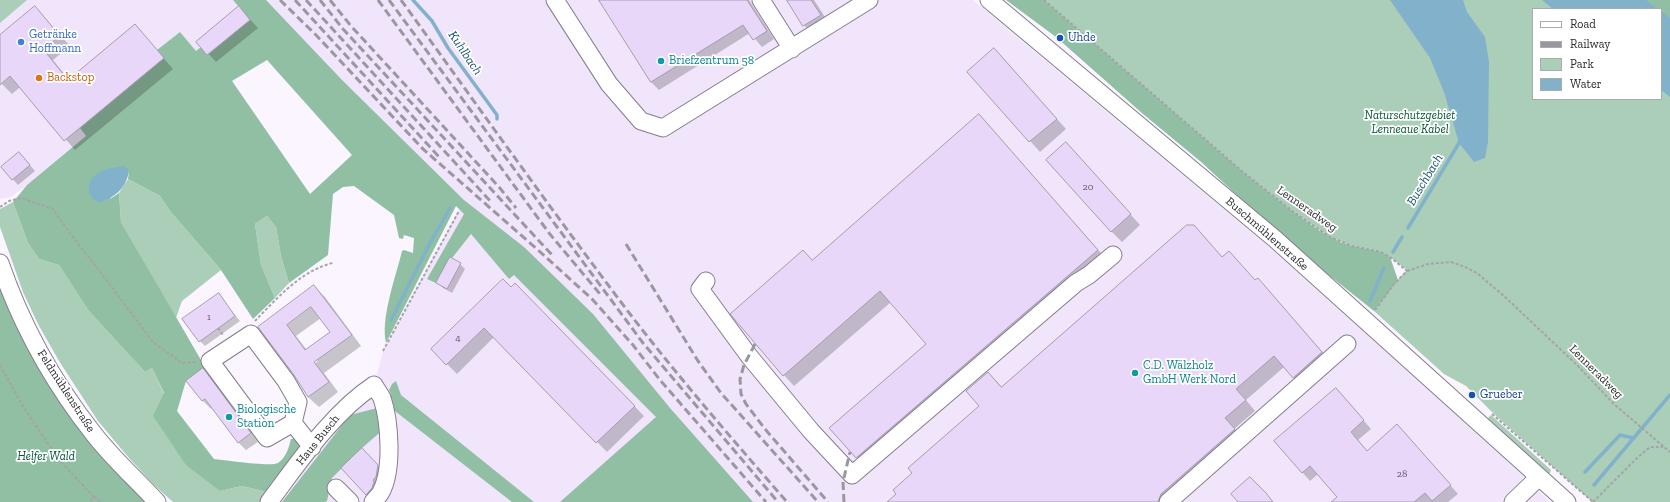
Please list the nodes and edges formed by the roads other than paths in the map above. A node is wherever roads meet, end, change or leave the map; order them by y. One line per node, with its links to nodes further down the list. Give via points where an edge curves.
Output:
1 (555, 0): 5 (street, via 609,84 641,121 663,128)
2 (761, 0): 5 (street)
3 (869, 0): 5 (street)
4 (989, 0): 12 (street, Buschmühlenstraße, via 1275,239)
5 (792, 49)
6 (1113, 254): 8 (street, via 852,475 811,431 749,356 700,289)
7 (0, 263): 14 (street, Feldmühlenstraße, via 12,297 54,376 93,433)
8 (706, 281)
9 (1347, 344): 18 (street)
10 (293, 423): 10 (street, via 267,438 210,361 251,334 286,381 298,402); 11 (street)
11 (312, 447): 15 (street, Haus Busch); 17 (street, Haus Busch, via 345,407 374,385 382,397 389,441 389,466 381,492)
12 (1539, 477): 19 (street); 20 (street, Buschmühlenstraße)
13 (336, 488): 16 (street)
14 (157, 502)
15 (269, 502)
16 (350, 502)
17 (373, 502)
18 (1168, 502)
19 (1513, 502)
20 (1567, 502)

